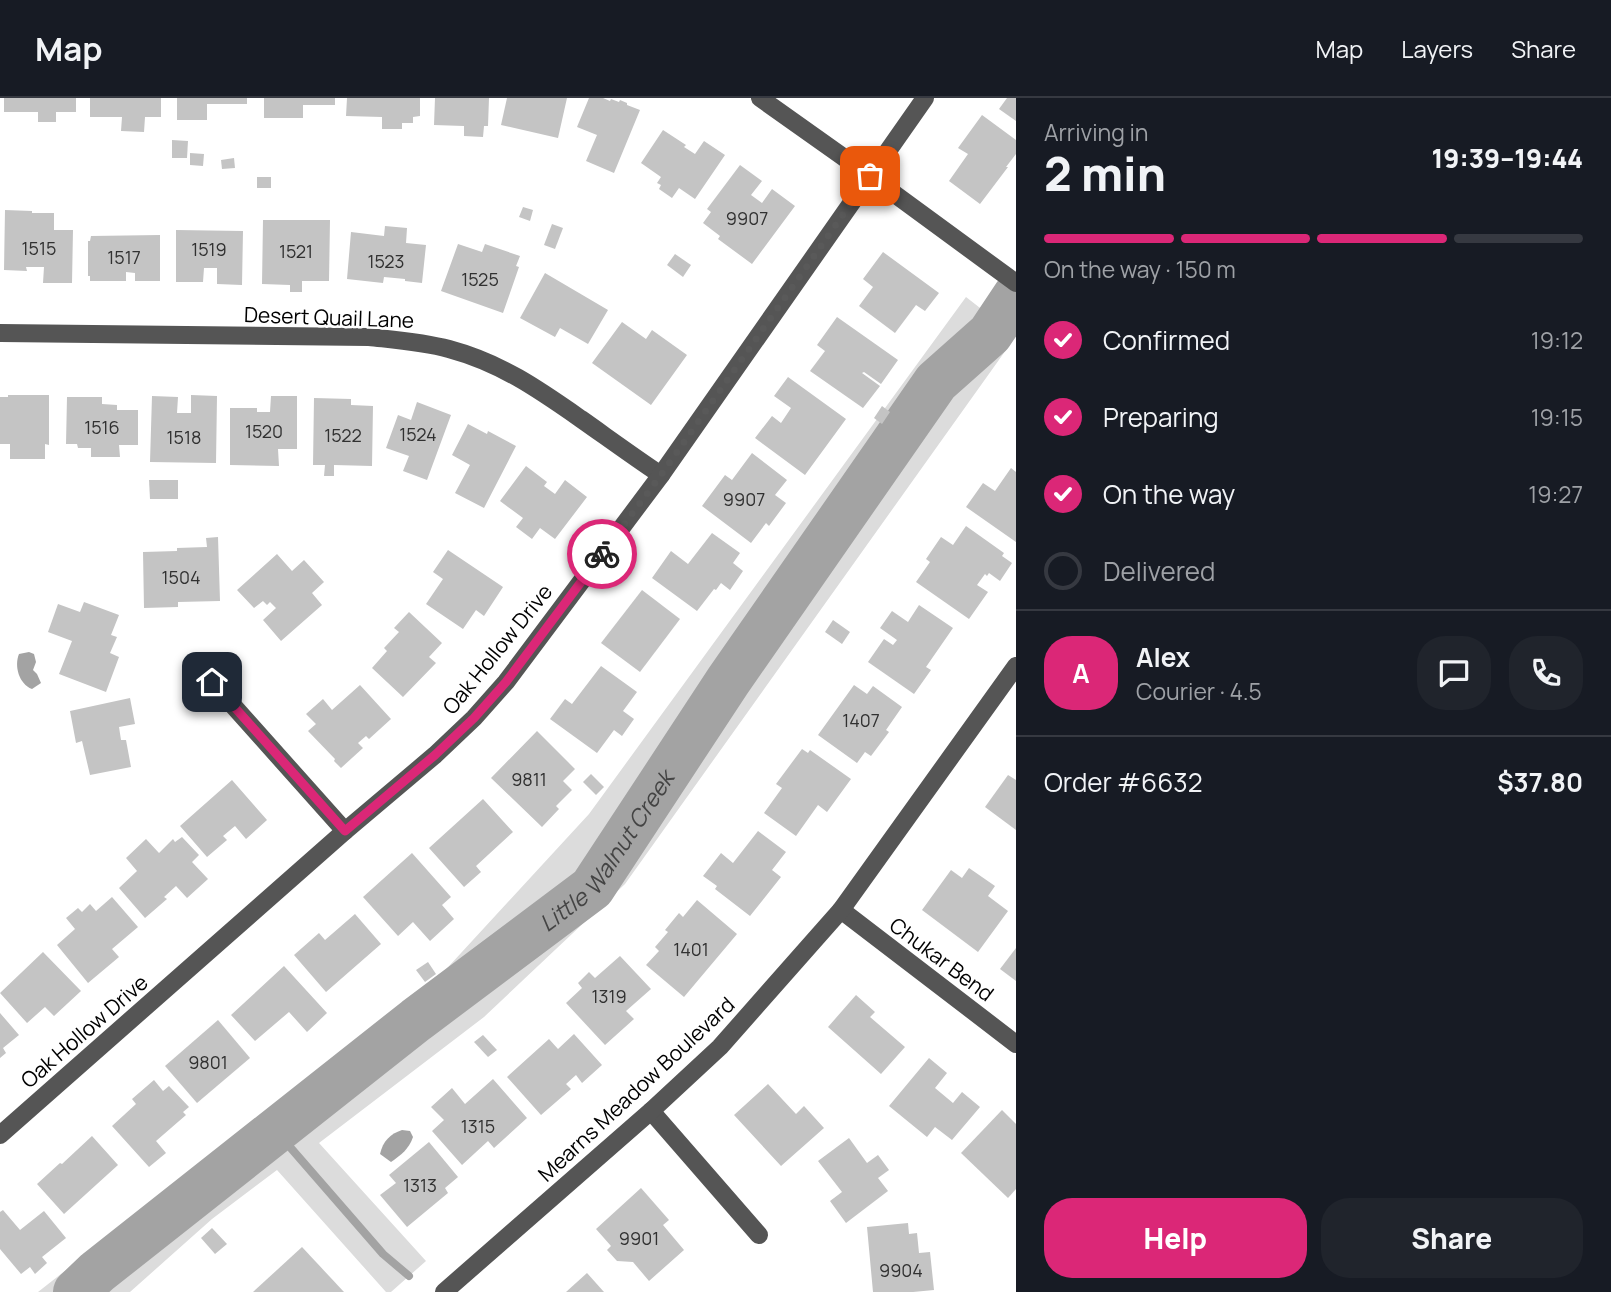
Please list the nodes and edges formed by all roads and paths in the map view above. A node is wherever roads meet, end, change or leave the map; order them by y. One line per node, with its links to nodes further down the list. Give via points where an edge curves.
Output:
1 (760, 98): 3 (street)
2 (925, 98): 3 (street, Oak Hollow Drive)
3 (870, 176): 4 (street); 6 (street, Oak Hollow Drive)
4 (1016, 283)
5 (0, 333): 6 (street, Desert Quail Lane, via 369,337 417,342 511,373)
6 (661, 475): 10 (street, Oak Hollow Drive, via 506,682 435,755)
7 (1016, 666): 9 (street, Mearns Meadow Boulevard)
8 (212, 682): 10 (street)
9 (1009, 691): 11 (street, Mearns Meadow Boulevard)
10 (345, 831): 14 (street, Oak Hollow Drive)
11 (841, 910): 12 (street, Chukar Bend); 13 (street, Mearns Meadow Boulevard, via 720,1047)
12 (1016, 1044)
13 (651, 1111): 15 (street); 16 (street, Mearns Meadow Boulevard)
14 (0, 1135)
15 (759, 1235)
16 (444, 1292)

